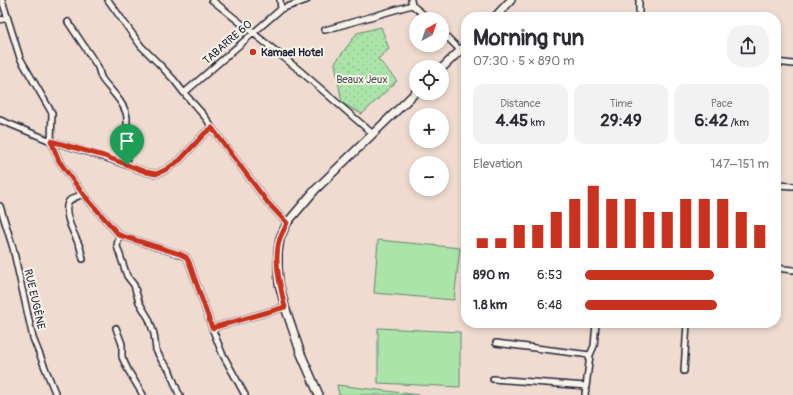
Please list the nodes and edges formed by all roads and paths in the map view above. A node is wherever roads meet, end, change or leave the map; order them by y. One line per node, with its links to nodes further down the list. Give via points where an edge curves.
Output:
1 (2, 0): 13 (street)
2 (108, 0): 24 (street, via 141,46)
3 (212, 0): 17 (street)
4 (280, 0): 9 (street)
5 (307, 0): 9 (street, TABARRE 60)
6 (512, 0): 11 (main road)
7 (639, 0): 12 (street)
8 (411, 3): 10 (street); 16 (street)
9 (281, 9): 17 (street, TABARRE 60)
10 (421, 12)
11 (500, 12)
12 (639, 12)
13 (7, 18): 14 (street); 29 (street, via 20,58 52,113)
14 (0, 20)
15 (68, 22): 30 (street, via 98,67 103,80 125,109)
16 (326, 30)
17 (253, 33): 24 (street, TABARRE 60); 28 (street)
18 (449, 37): 19 (street)
19 (461, 46)
20 (461, 50): 21 (main road)
21 (449, 61)
22 (781, 63): 23 (street)
23 (793, 64)
24 (184, 93): 27 (street)
25 (409, 99): 28 (main road)
26 (0, 120): 29 (street)
27 (212, 128): 30 (street, via 180,160 156,174); 35 (street, via 268,203)
28 (373, 134): 35 (main road, via 315,190)
29 (51, 141): 30 (street); 33 (street, via 59,161)
30 (127, 165)
31 (781, 185): 32 (street)
32 (793, 186)
33 (83, 194): 36 (street); 37 (street, via 72,199 67,207 69,224)
34 (0, 206): 50 (street, RUE EUGÈNE, via 13,248 33,338)
35 (287, 223): 40 (main road, via 280,238 278,252 279,283)
36 (119, 235): 42 (street, via 186,257); 52 (street, via 117,246 127,276 134,285 149,319 156,350)
37 (83, 259)
38 (781, 269): 39 (street)
39 (793, 270)
40 (285, 307): 42 (street); 54 (main road, via 301,354)
41 (116, 328): 51 (street, via 122,344 122,357)
42 (212, 328): 53 (street, via 222,353)
43 (596, 328): 46 (street, via 594,346)
44 (687, 328): 47 (street)
45 (496, 343): 46 (street)
46 (590, 355): 49 (street)
47 (684, 371)
48 (493, 379): 49 (street)
49 (586, 386): 55 (street)
50 (56, 395)
51 (143, 395)
52 (180, 395)
53 (245, 395)
54 (319, 395)
55 (584, 395)

